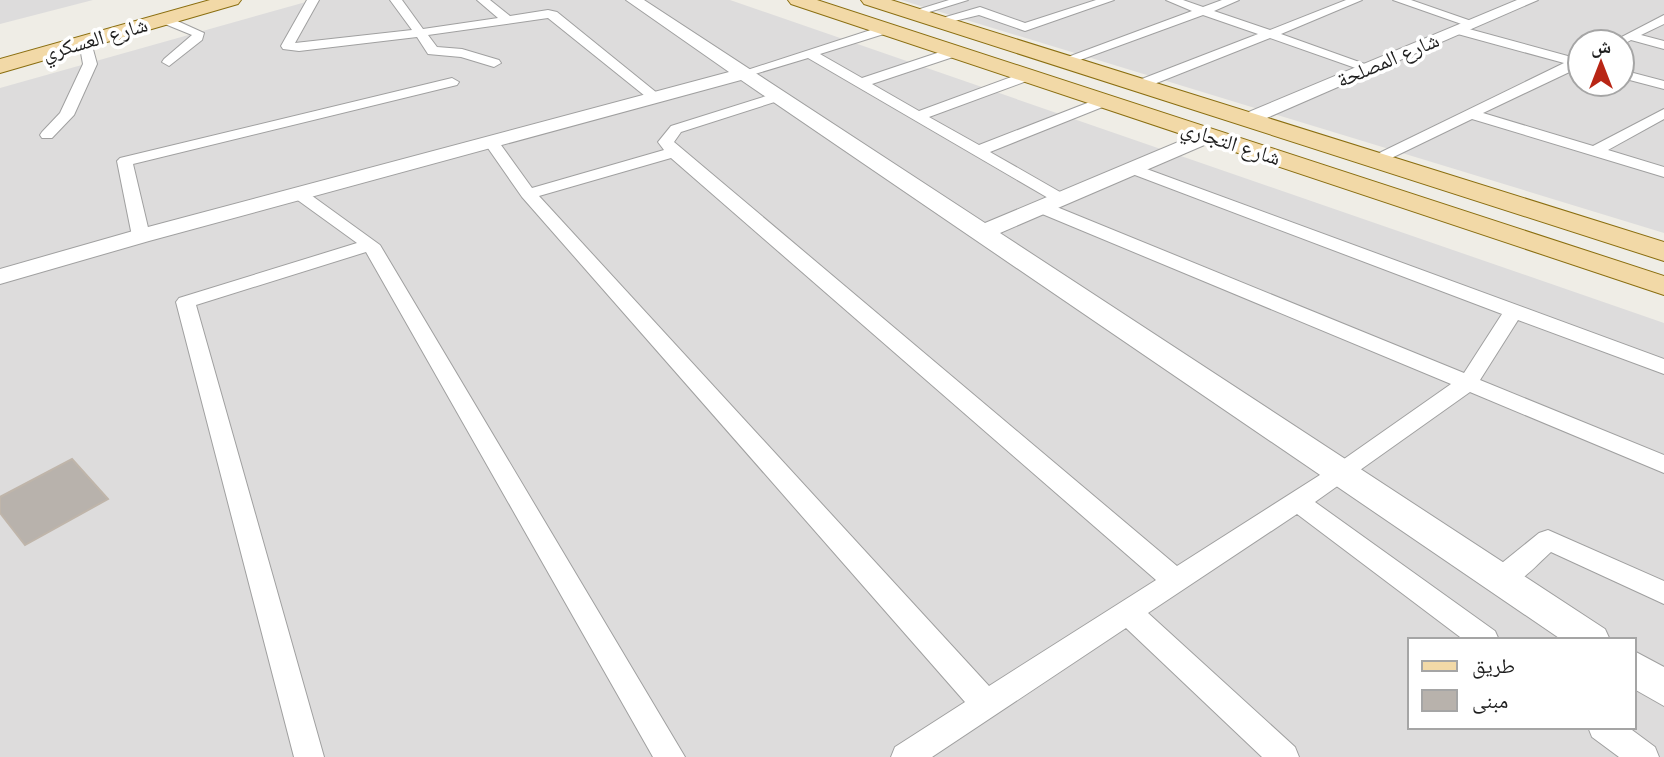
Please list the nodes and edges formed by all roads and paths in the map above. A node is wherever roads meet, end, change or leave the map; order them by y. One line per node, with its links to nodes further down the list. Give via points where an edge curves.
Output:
1 (231, 0): 15 (main road, شارع العسكري)
2 (313, 0): 23 (street, via 287,46)
3 (396, 0): 23 (street)
4 (483, 0): 19 (street)
5 (634, 0): 39 (street)
6 (798, 0): 22 (main road, شارع التجاري)
7 (872, 0): 17 (main road, شارع التجاري)
8 (962, 0): 17 (street)
9 (1108, 0): 20 (street, via 1025,27 980,11)
10 (1172, 0): 16 (street)
11 (1233, 0): 16 (street)
12 (1356, 0): 25 (street)
13 (1399, 0): 21 (street)
14 (1530, 0): 21 (street, شارع المصلحة)
15 (168, 10): 27 (main road, شارع العسكري); 29 (main road, شارع العسكري); 34 (street, via 198,33)
16 (1203, 11): 25 (street); 33 (street)
17 (913, 13): 20 (main road, شارع التجاري)
18 (1664, 19): 24 (street)
19 (508, 20): 23 (street); 47 (street, via 553,15)
20 (938, 21): 33 (main road, شارع التجاري)
21 (1466, 27): 32 (street); 37 (street, شارع المصلحة)
22 (883, 30): 30 (main road, شارع التجاري); 31 (street)
23 (419, 33): 35 (street, via 433,51 462,53)
24 (1636, 33)
25 (1269, 34): 37 (street); 44 (street)
26 (1636, 41): 28 (street)
27 (85, 42): 36 (main road, شارع العسكري); 53 (street, via 90,64 67,115)
28 (1664, 45)
29 (0, 46)
30 (954, 52): 40 (main road, شارع التجاري); 43 (street)
31 (809, 53): 39 (street); 43 (street)
32 (1566, 58)
33 (1065, 61): 44 (main road, شارع التجاري)
34 (169, 62)
35 (494, 63)
36 (0, 66)
37 (1369, 68): 52 (street, شارع المصلحة)
38 (1566, 68): 50 (street)
39 (745, 73): 46 (street); 47 (street)
40 (1027, 76): 48 (main road, شارع التجاري); 51 (street)
41 (1636, 78): 45 (street)
42 (452, 82): 67 (street, via 125,161)
43 (860, 83): 51 (street)
44 (1139, 85): 52 (main road, شارع التجاري)
45 (1664, 85)
46 (779, 96): 58 (street, via 676,129 666,142); 66 (street)
47 (655, 97): 55 (street)
48 (1105, 101): 54 (main road, شارع التجاري); 56 (street)
49 (1664, 113): 57 (street)
50 (1471, 114): 57 (street); 59 (street)
51 (918, 116): 56 (street)
52 (1245, 120): 59 (main road, شارع التجاري)
53 (47, 135)
54 (1209, 136): 60 (street); 71 (main road, شارع التجاري)
55 (491, 141): 62 (street); 63 (street)
56 (978, 151): 64 (street)
57 (1595, 151): 61 (street)
58 (674, 152): 63 (street); 79 (street)
59 (1374, 161): 69 (main road, شارع التجاري)
60 (1133, 169): 64 (street); 72 (street)
61 (1664, 172)
62 (298, 194): 67 (street); 68 (street)
63 (528, 194): 86 (street)
64 (1061, 199): 65 (street)
65 (1041, 208): 66 (street); 74 (street)
66 (983, 232): 76 (street)
67 (141, 236): 70 (street)
68 (372, 245): 88 (street, via 186,302); 89 (street)
69 (1664, 252)
70 (0, 277)
71 (1664, 286)
72 (1513, 312): 73 (street); 74 (street)
73 (1664, 367)
74 (1468, 383): 75 (street); 76 (street)
75 (1664, 464)
76 (1342, 472): 77 (street); 78 (street)
77 (1298, 502): 79 (street); 82 (street)
78 (1501, 579): 80 (street, via 1548,540); 83 (street)
79 (1177, 582): 81 (street)
80 (1664, 593)
81 (1129, 613): 86 (street); 91 (street)
82 (1482, 638)
83 (1589, 638)
84 (1636, 669): 85 (street)
85 (1664, 688)
86 (986, 704): 90 (street)
87 (1607, 729): 92 (street)
88 (309, 757)
89 (670, 757)
90 (906, 757)
91 (1284, 757)
92 (1644, 757)

